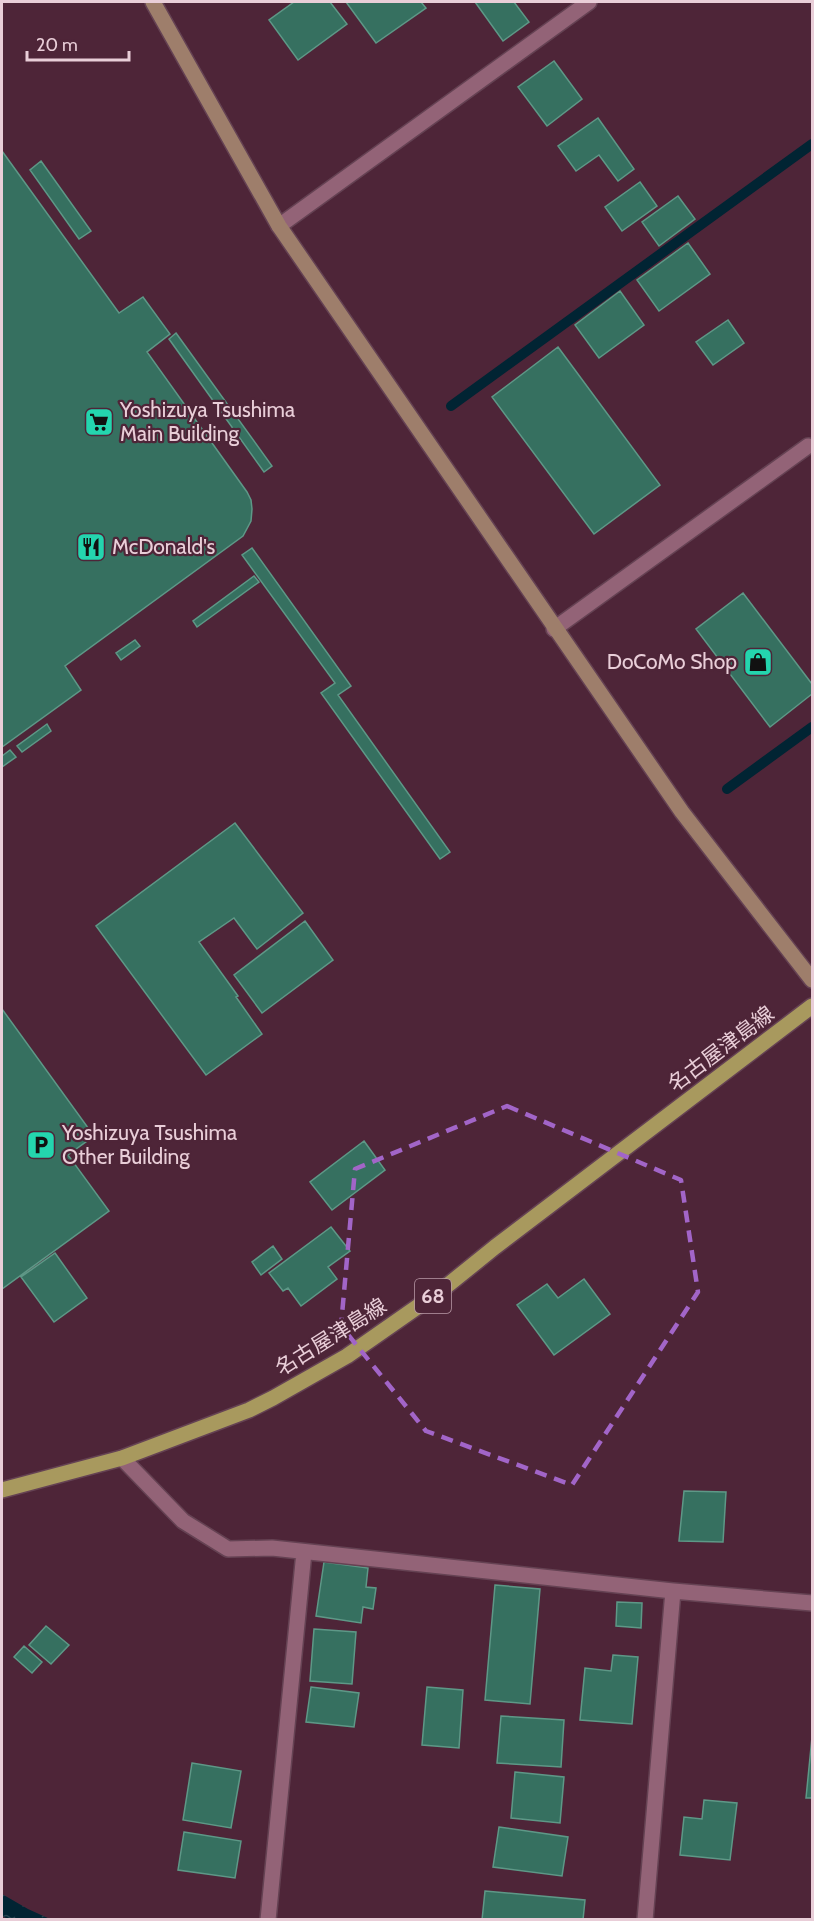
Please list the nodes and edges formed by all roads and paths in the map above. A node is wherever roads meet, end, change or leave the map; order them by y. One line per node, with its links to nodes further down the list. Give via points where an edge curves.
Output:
1 (153, 2): 3 (street)
2 (589, 2): 3 (street)
3 (279, 226): 5 (street)
4 (808, 446): 5 (street)
5 (554, 629): 6 (street, via 681,812)
6 (813, 980)
7 (813, 1006): 8 (main road, 名古屋津島線 / 68, via 443,1289 346,1356 249,1410)
8 (122, 1458): 9 (main road, 名古屋津島線 / 68); 10 (street, via 183,1521 228,1550 272,1548)
9 (2, 1490)
10 (304, 1552): 11 (street); 13 (street)
11 (673, 1591): 12 (street); 14 (street)
12 (813, 1603)
13 (268, 1920)
14 (645, 1920)

